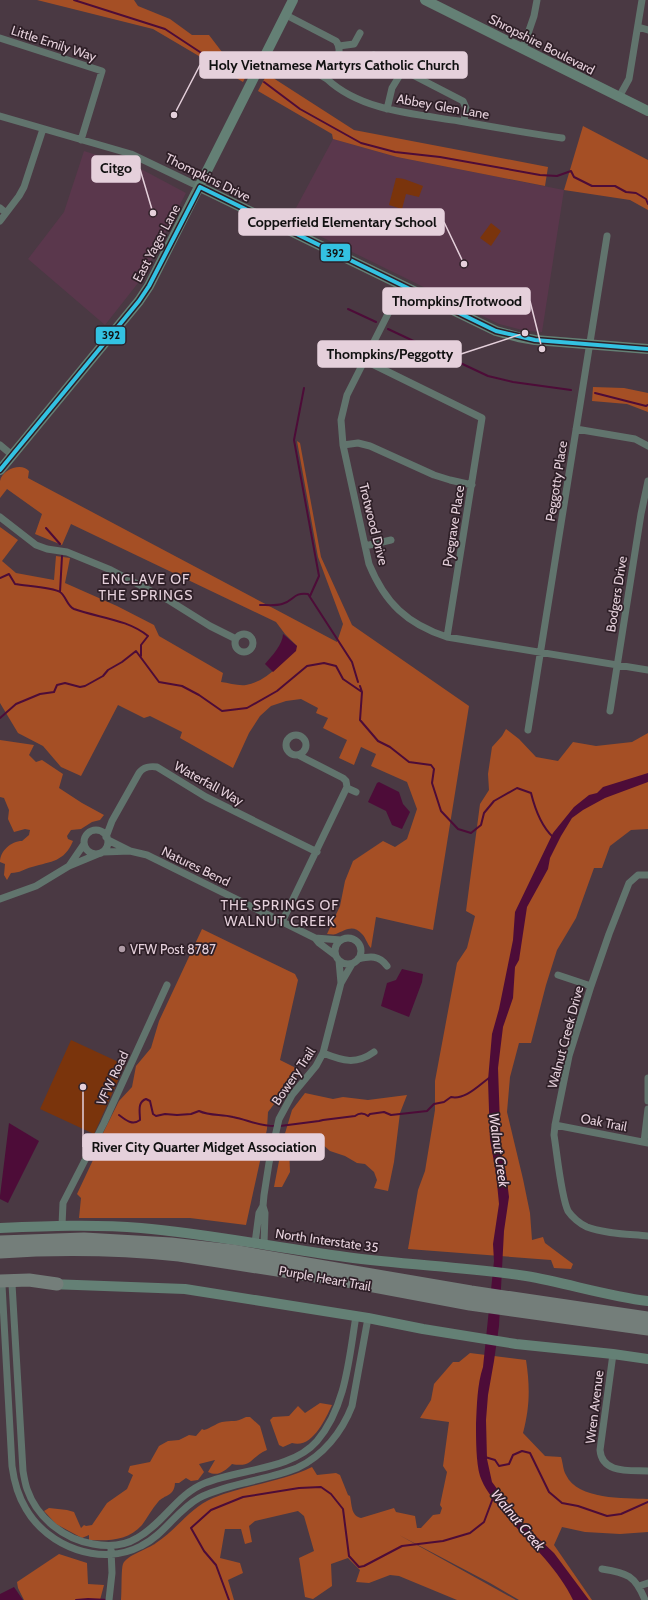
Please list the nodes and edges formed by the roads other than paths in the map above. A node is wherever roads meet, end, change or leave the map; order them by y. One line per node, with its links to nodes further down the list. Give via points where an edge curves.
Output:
1 (293, 0): 5 (street, East Yager Lane)
2 (425, 0): 11 (street, Shropshire Boulevard)
3 (537, 0): 11 (street)
4 (642, 0): 6 (street)
5 (286, 15): 10 (street, via 336,41); 24 (street, East Yager Lane)
6 (638, 27): 7 (street); 16 (street, via 629,79)
7 (648, 30)
8 (360, 33): 10 (street, via 354,44)
9 (0, 38): 23 (street, Little Emily Way, via 102,71)
10 (339, 46): 15 (street, via 339,53)
11 (523, 48): 16 (street, Shropshire Boulevard)
12 (374, 55): 14 (street)
13 (289, 56): 15 (street, Abbey Glen Lane)
14 (403, 70): 17 (street, via 392,88); 20 (street, via 463,101 466,108)
15 (327, 79): 17 (street, Abbey Glen Lane, via 344,92)
16 (620, 97): 18 (street, Shropshire Boulevard)
17 (387, 109): 20 (street, Abbey Glen Lane)
18 (648, 111)
19 (0, 116): 21 (street, Thompkins Drive)
20 (464, 122): 22 (street, Abbey Glen Lane)
21 (43, 129): 23 (street, Thompkins Drive); 26 (street, via 24,187)
22 (562, 138)
23 (81, 140): 24 (street, Thompkins Drive, via 131,154)
24 (200, 187): 29 (street, Thompkins Drive); 37 (street, East Yager Lane, via 139,301)
25 (0, 208): 26 (street)
26 (6, 213): 27 (street)
27 (0, 221)
28 (607, 236): 30 (street, Peggotty Place)
29 (402, 286): 30 (street, Thompkins Drive, via 504,334 535,340); 32 (street, Trotwood Drive)
30 (590, 345): 31 (street, Thompkins Drive); 33 (street, Peggotty Place)
31 (648, 349)
32 (364, 360): 35 (street, Trotwood Drive, via 347,395 341,420); 40 (street, Pyegrave Place, via 482,418)
33 (576, 429): 36 (street, via 635,440); 46 (street, Peggotty Place)
34 (0, 445): 37 (street)
35 (343, 445): 40 (street, via 358,443 370,446 434,474); 43 (street, Trotwood Drive)
36 (648, 446)
37 (12, 455): 38 (street, East Yager Lane)
38 (0, 470)
39 (648, 481): 47 (street, Bodgers Drive, via 640,514)
40 (472, 485): 44 (street, Pyegrave Place)
41 (0, 517): 45 (street, via 36,545 67,552 111,570)
42 (391, 540): 43 (street)
43 (365, 546): 44 (street, Trotwood Drive, via 376,580 393,605 417,625)
44 (447, 637): 46 (street, Trotwood Drive)
45 (236, 639)
46 (540, 653): 47 (street, Trotwood Drive); 50 (street, Peggotty Place)
47 (617, 665): 48 (street, Trotwood Drive); 49 (street, Bodgers Drive)
48 (648, 670)
49 (610, 711)
50 (528, 730)
51 (298, 755): 52 (street, via 343,778)
52 (347, 788): 53 (street); 59 (street)
53 (356, 792)
54 (112, 821): 55 (street); 56 (street, Waterfall Way); 59 (street, Waterfall Way, via 140,771 153,766 206,798)
55 (96, 830): 56 (street, via 101,831); 57 (street, via 87,834)
56 (107, 838): 58 (street, Natures Bend); 60 (street, via 107,847)
57 (84, 844): 60 (street, via 89,852); 61 (street, Natures Bend)
58 (130, 850): 60 (street, Natures Bend); 64 (street, Natures Bend, via 147,855)
59 (317, 852): 64 (street)
60 (100, 853): 61 (street, Natures Bend)
61 (69, 866): 63 (street, Natures Bend, via 36,886)
62 (648, 875): 76 (street, Walnut Creek Drive, via 638,875 629,883)
63 (0, 899)
64 (282, 922): 65 (street, Natures Bend)
65 (315, 938): 66 (street, Natures Bend); 69 (street, Natures Bend)
66 (341, 940): 67 (street, via 350,938); 69 (street, via 336,946)
67 (358, 944): 68 (street); 70 (street, via 361,951)
68 (371, 956): 70 (street); 72 (street)
69 (337, 958): 71 (street, via 345,964); 74 (street, Bowery Trail)
70 (358, 959): 71 (street)
71 (352, 964): 74 (street, Bowery Trail)
72 (387, 966)
73 (558, 975): 76 (street)
74 (341, 983): 78 (street, Bowery Trail)
75 (167, 985): 84 (street, VFW Road, via 104,1123 63,1203)
76 (591, 986): 82 (street, Walnut Creek Drive, via 569,1056)
77 (374, 1052): 78 (street, via 365,1059 356,1061)
78 (323, 1054): 88 (street, Bowery Trail, via 283,1109 269,1163)
79 (648, 1078): 80 (street)
80 (648, 1101)
81 (648, 1109): 83 (street)
82 (555, 1125): 83 (street, Oak Trail); 86 (street, Walnut Creek Drive, via 554,1135 568,1211 586,1226)
83 (646, 1143)
84 (62, 1225): 85 (street, North Interstate 35); 88 (street, North Interstate 35, via 141,1228)
85 (0, 1228)
86 (648, 1236)
87 (0, 1242): 92 (highway, Purple Heart Trail, via 84,1239 232,1251)
88 (260, 1244): 93 (street, North Interstate 35, via 347,1257 479,1269)
89 (0, 1252): 92 (highway, Purple Heart Trail, via 80,1250 155,1253 249,1265 413,1293)
90 (3, 1284): 91 (highway, via 29,1280); 104 (street, via 27,1489 38,1510 61,1532 80,1541); 105 (street, via 12,1466 22,1501 30,1516 59,1541 75,1550)
91 (57, 1284): 95 (street, via 185,1289)
92 (471, 1298): 94 (highway, Purple Heart Trail)
93 (648, 1301)
94 (522, 1306): 97 (highway, Purple Heart Trail); 98 (highway, Purple Heart Trail)
95 (356, 1316): 96 (street); 102 (street, via 347,1371 338,1403 316,1442 290,1459 214,1480)
96 (368, 1318): 99 (street, via 516,1344); 103 (street, via 352,1406 329,1444 297,1468 225,1488)
97 (648, 1318)
98 (648, 1329)
99 (613, 1354): 100 (street); 101 (street, Wren Avenue, via 600,1458 614,1469)
100 (648, 1359)
101 (648, 1471)
102 (187, 1494): 103 (street); 104 (street, via 138,1538)
103 (193, 1502): 105 (street, via 151,1540 132,1550)
104 (110, 1546): 105 (street)
105 (111, 1554): 109 (street)
106 (602, 1569): 108 (street, via 620,1572)
107 (648, 1583): 108 (street)
108 (639, 1586): 110 (street)
109 (109, 1600)
110 (645, 1600)

